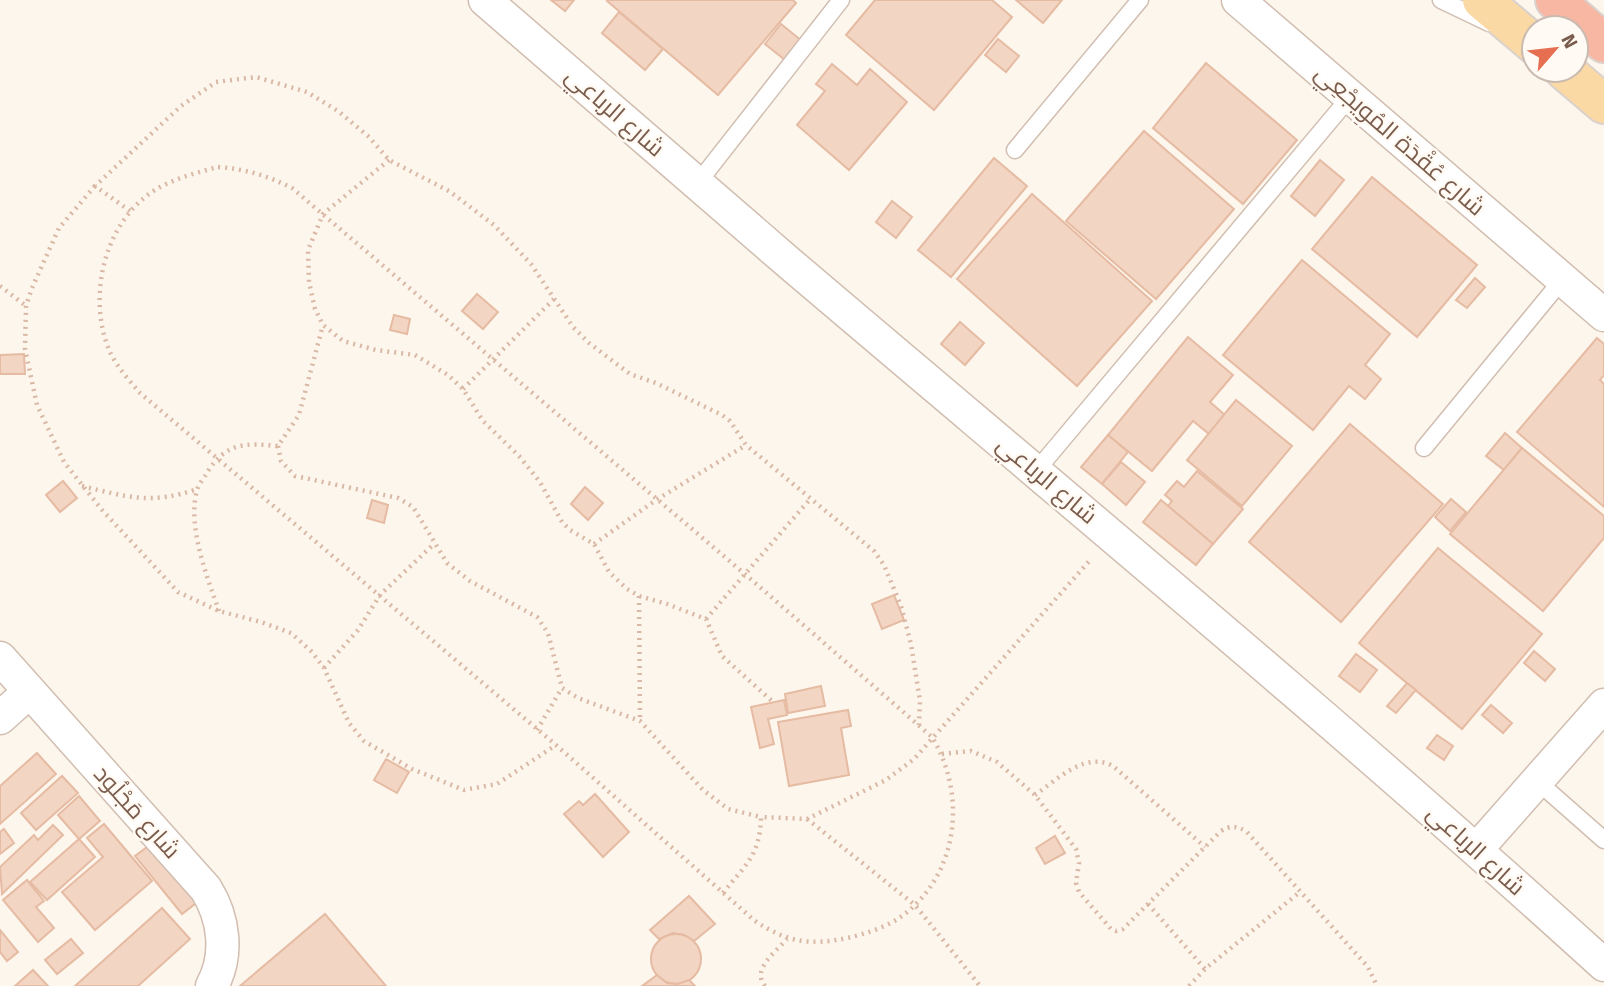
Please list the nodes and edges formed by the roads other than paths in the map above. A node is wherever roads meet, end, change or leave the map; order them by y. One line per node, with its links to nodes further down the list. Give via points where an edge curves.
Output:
1 (485, 0): 15 (street, شارع الرباعي)
2 (841, 0): 15 (lane)
3 (1140, 0): 14 (lane)
4 (1238, 0): 12 (street, شارع عُقْدَة المُوِيجْعِي)
5 (1441, 0): 9 (lane)
6 (1482, 0): 8 (main road)
7 (1555, 0): 10 (highway)
8 (1520, 32)
9 (1520, 35)
10 (1604, 43)
11 (1580, 84): 13 (main road)
12 (1350, 97): 16 (street, شارع عُقْدَة المُوِيجْعِي); 19 (lane)
13 (1604, 104)
14 (1015, 150)
15 (697, 184): 19 (street, شارع الرباعي)
16 (1562, 280): 17 (street, شارع عُقْدَة المُوِيجْعِي); 18 (lane)
17 (1604, 315)
18 (1424, 447)
19 (1036, 471): 26 (street, شارع الرباعي)
20 (0, 658): 21 (street, شارع مَجْلُود)
21 (29, 692): 23 (street); 28 (street, شارع مَجْلُود, via 216,904 222,954)
22 (1604, 705): 24 (street)
23 (0, 718)
24 (1537, 781): 25 (lane); 26 (street)
25 (1604, 840)
26 (1477, 849): 27 (street, شارع الرباعي)
27 (1604, 965)
28 (212, 986)

